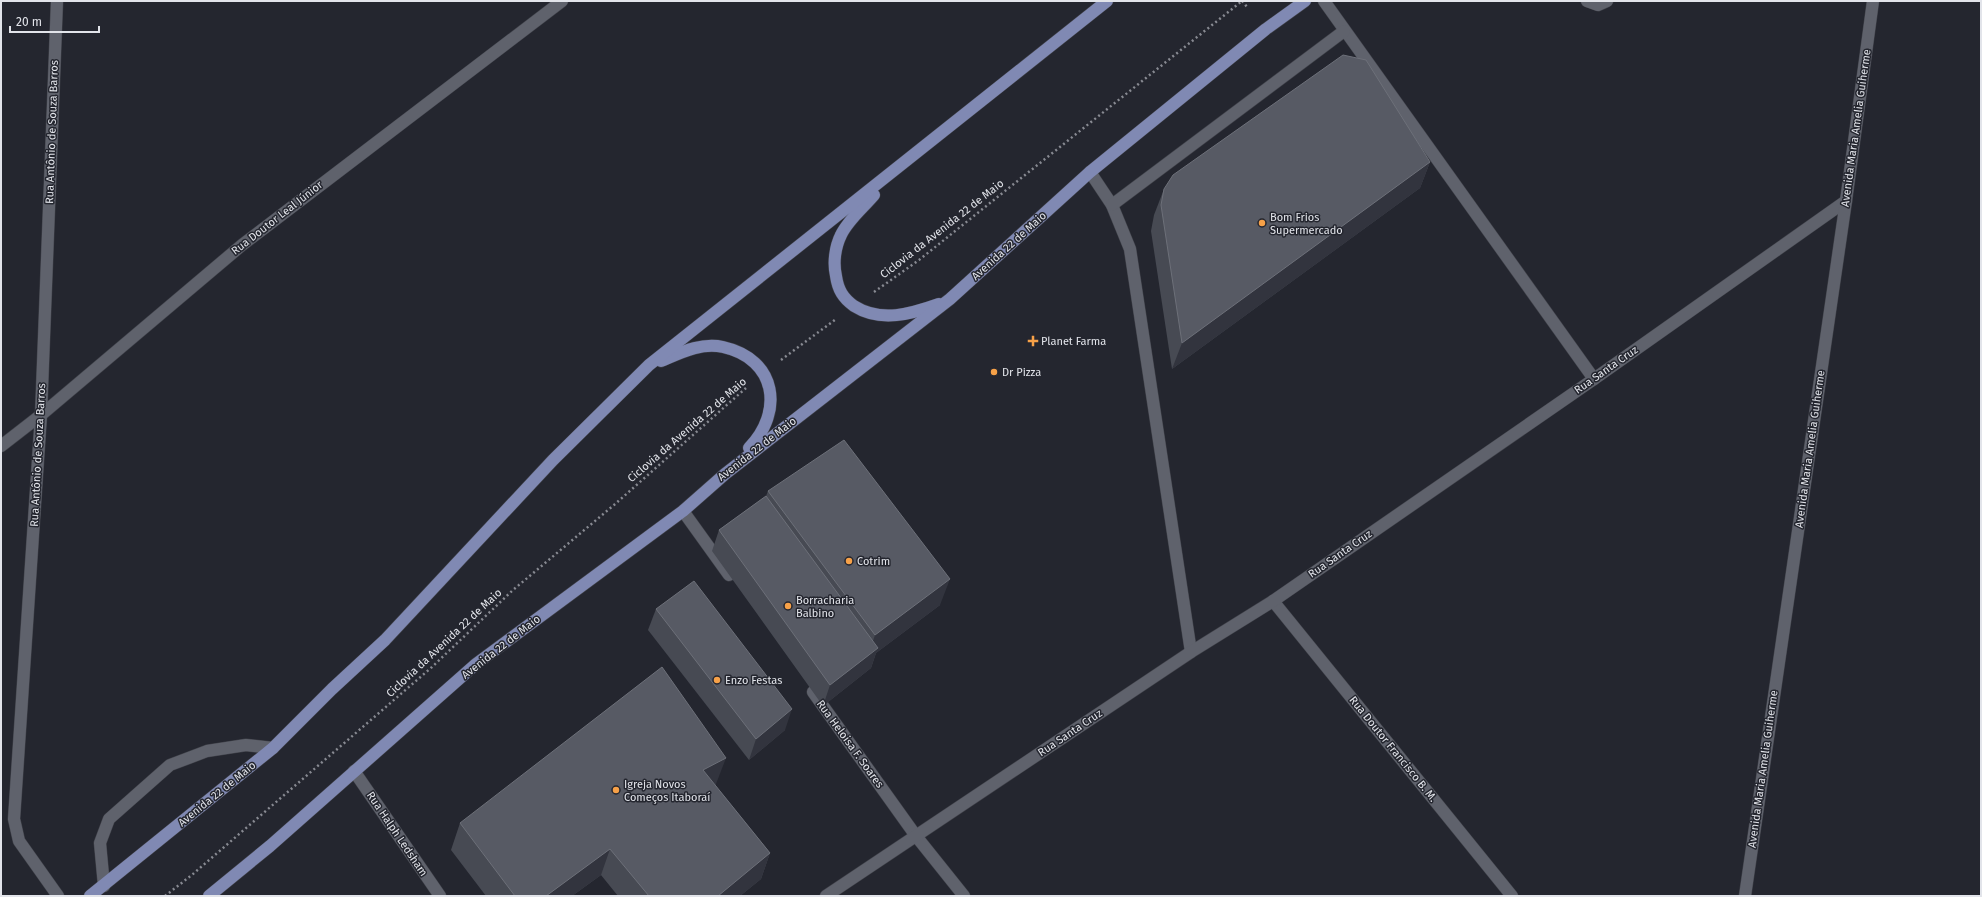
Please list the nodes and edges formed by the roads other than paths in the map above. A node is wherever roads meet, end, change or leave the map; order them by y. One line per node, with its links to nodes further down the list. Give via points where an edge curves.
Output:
1 (57, 1): 17 (street, Rua Antônio de Souza Barros)
2 (562, 1): 17 (street, Rua Doutor Leal Júnior, via 242,245)
3 (1107, 1): 10 (main road, Avenida 22 de Maio)
4 (1305, 1): 11 (main road, Avenida 22 de Maio, via 1266,29)
5 (1324, 1): 9 (street)
6 (1587, 1): 7 (street, via 1598,5)
7 (1607, 1)
8 (1873, 1): 12 (street, Avenida Maria Amelia Guiherme)
9 (1344, 31): 13 (street); 16 (street)
10 (893, 172): 14 (main road, via 841,234 834,265 839,290 847,301 861,311 875,315 896,316 915,312); 15 (main road, Avenida 22 de Maio)
11 (1090, 172): 13 (street); 14 (main road, Avenida 22 de Maio)
12 (1846, 201): 16 (street, Rua Santa Cruz); 36 (street, Avenida Maria Amelia Guiherme)
13 (1112, 205): 23 (street, via 1130,249)
14 (950, 299): 19 (main road, Avenida 22 de Maio)
15 (649, 365): 19 (main road, via 700,346 722,347 742,354 756,364 768,378 771,396 768,418 759,438); 25 (main road, Avenida 22 de Maio, via 548,466 385,640)
16 (1594, 378): 22 (street, Rua Santa Cruz)
17 (42, 415): 18 (street, Rua Doutor Leal Júnior); 29 (street, Rua Antônio de Souza Barros, via 14,819 19,841)
18 (1, 446)
19 (725, 474): 20 (main road, Avenida 22 de Maio)
20 (683, 511): 21 (street); 26 (main road, Avenida 22 de Maio, via 476,664)
21 (735, 583)
22 (1273, 601): 23 (street, Rua Santa Cruz); 35 (street, Rua Doutor Francisco B. M.)
23 (1191, 652): 27 (street, Rua Santa Cruz)
24 (804, 680): 27 (street, Rua Heloisa F. Soares)
25 (273, 748): 28 (main road, Avenida 22 de Maio); 28 (street, via 246,745 207,751 170,764 108,819 100,843)
26 (354, 771): 31 (main road, Avenida 22 de Maio); 32 (street, Rua Halph Ledsham)
27 (916, 836): 33 (street, Rua Santa Cruz); 34 (street, Rua Heloisa F. Soares)
28 (104, 886): 30 (main road, Avenida 22 de Maio)
29 (58, 896)
30 (90, 896)
31 (209, 896)
32 (440, 896)
33 (826, 896)
34 (964, 896)
35 (1512, 896)
36 (1745, 896)

